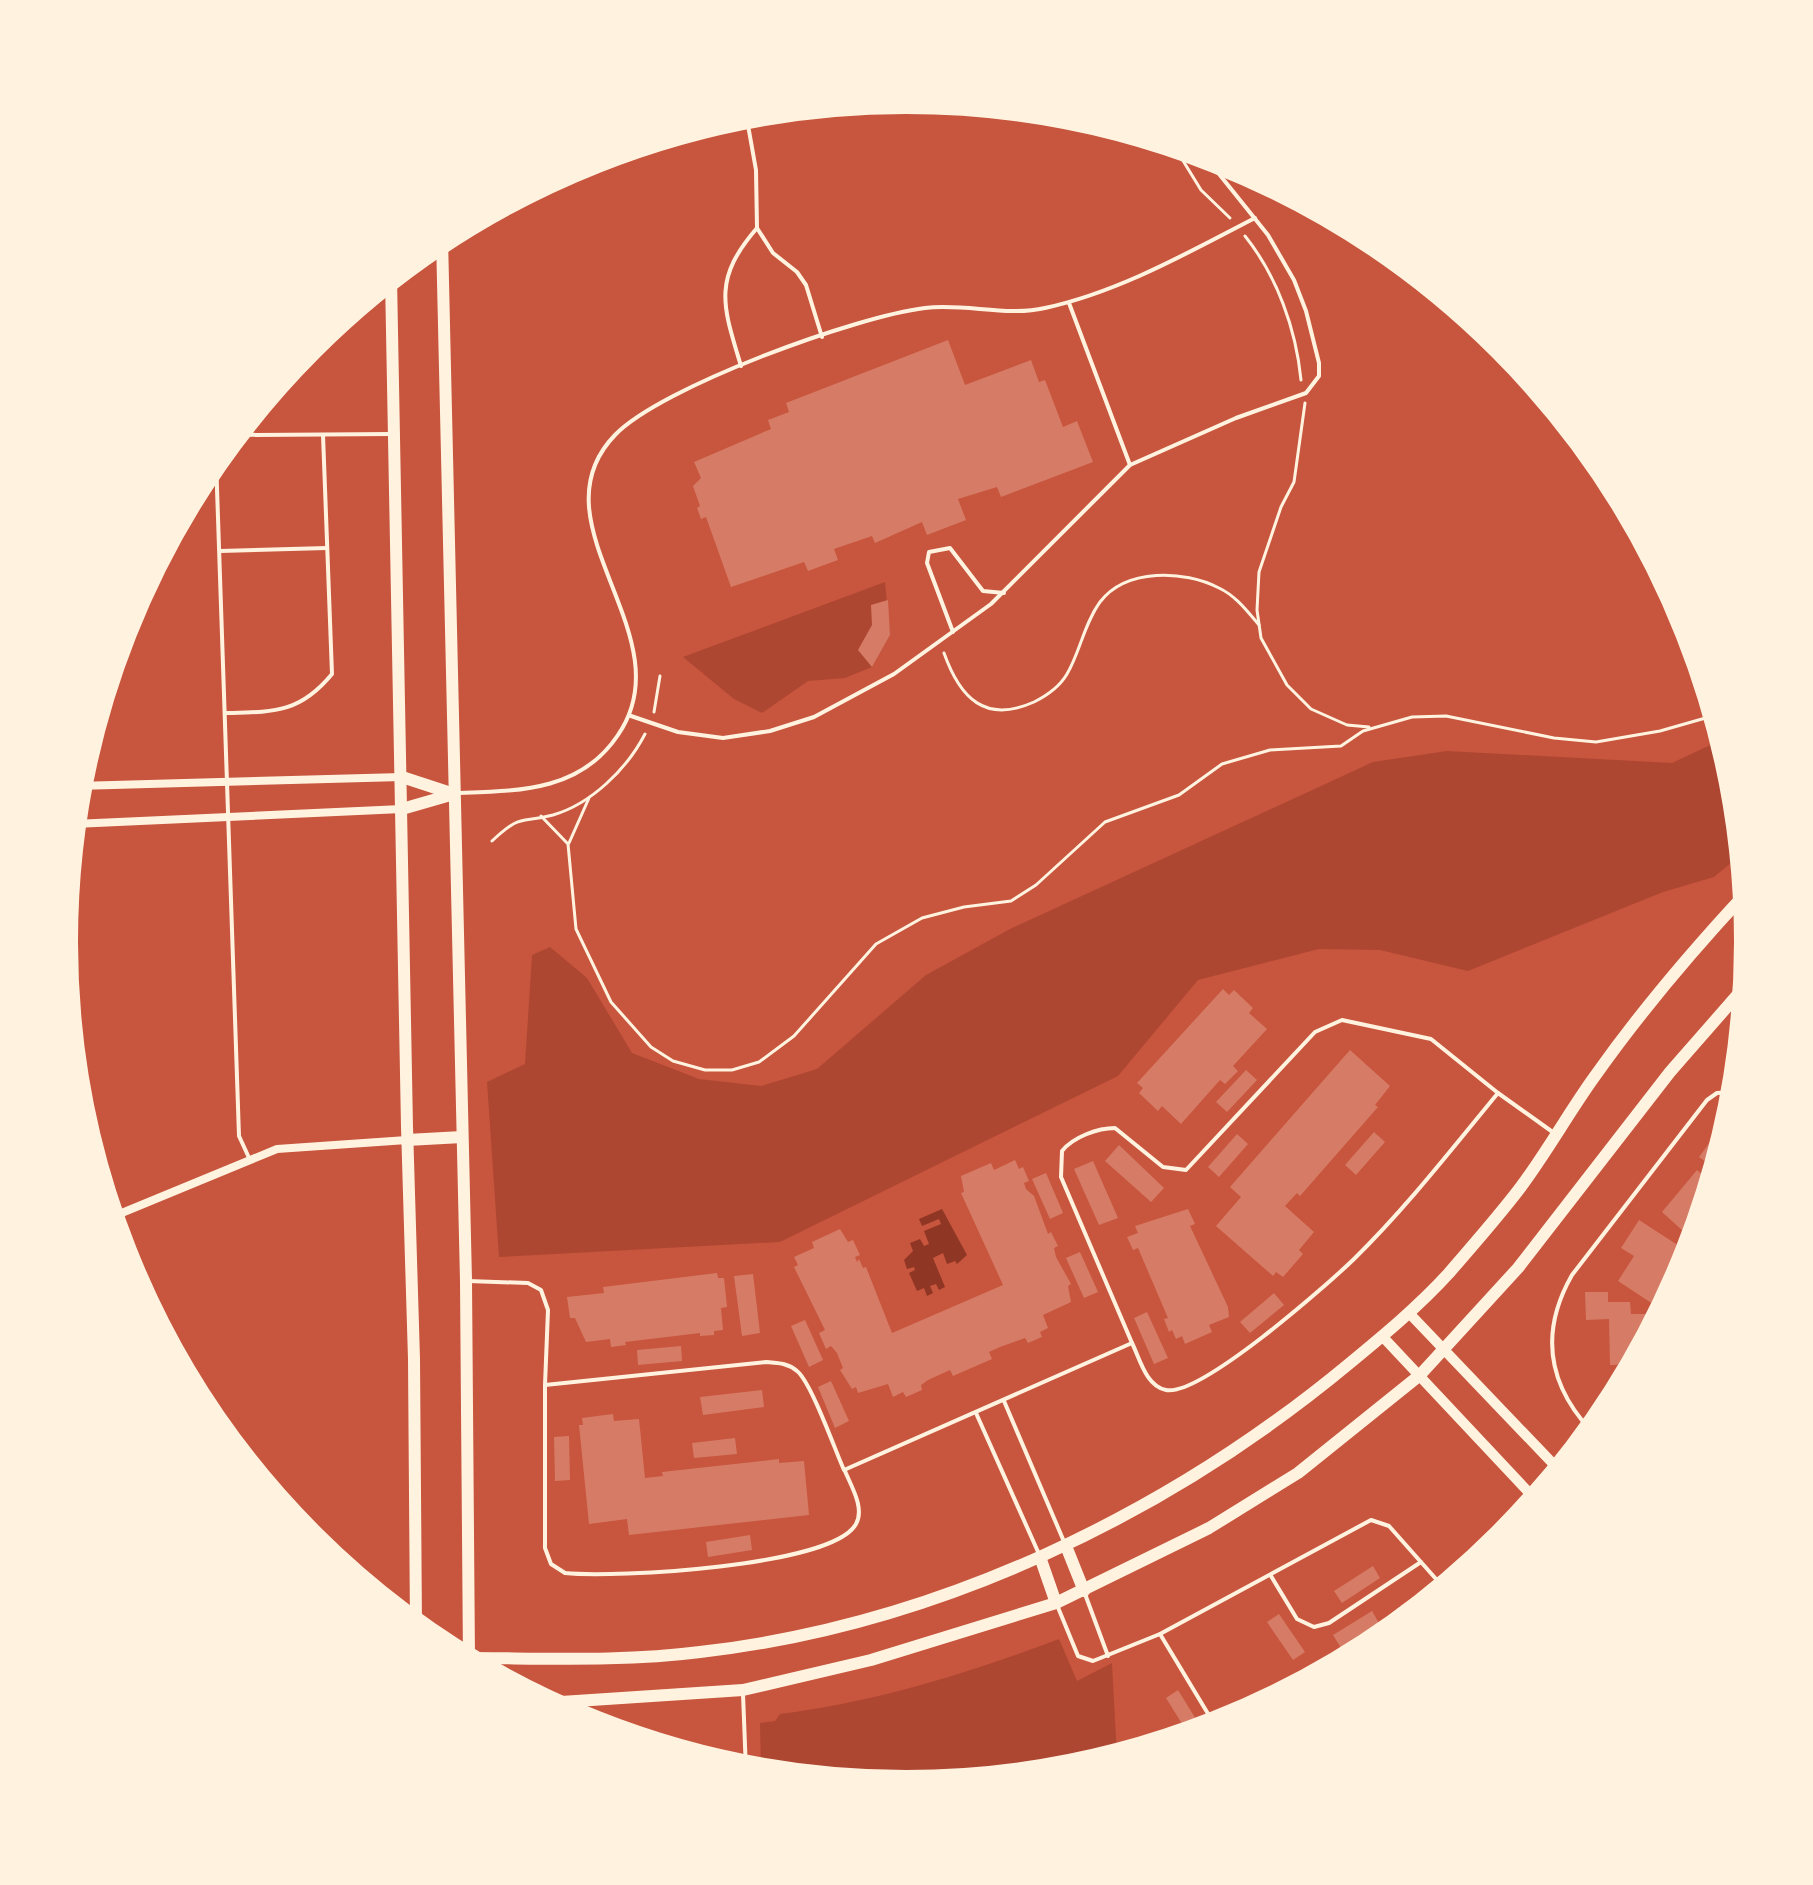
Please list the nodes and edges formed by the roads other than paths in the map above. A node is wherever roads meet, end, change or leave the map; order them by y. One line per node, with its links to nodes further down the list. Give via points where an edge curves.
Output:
1 (748, 127): 4 (lane)
2 (1218, 173): 3 (lane)
3 (1255, 218): 7 (lane, via 1178,258); 13 (lane, via 1281,255 1306,311 1319,376 1303,395)
4 (757, 228): 8 (lane, via 773,253 806,285); 9 (lane, via 743,244 724,288)
5 (442, 254): 24 (main road)
6 (391, 292): 10 (main road)
7 (1069, 303): 8 (lane, via 1021,311 924,308); 13 (lane)
8 (822, 337): 9 (lane)
9 (741, 366): 20 (lane, via 634,417 606,445 592,479 589,519 634,647 638,684)
10 (395, 434): 12 (lane); 21 (main road)
11 (250, 435): 12 (lane)
12 (323, 435): 15 (lane)
13 (1130, 465): 17 (lane)
14 (217, 480): 16 (lane)
15 (327, 548): 16 (lane); 19 (lane, via 332,674 302,703 274,712)
16 (220, 551): 19 (lane)
17 (1004, 593): 18 (lane); 18 (lane, via 983,591 950,548 929,552 927,563)
18 (953, 633): 20 (lane, via 854,697 770,731 743,737 697,736)
19 (226, 713): 22 (lane)
20 (631, 716): 24 (lane, via 597,759 560,782 520,792)
21 (402, 777): 22 (street); 24 (main road); 25 (main road)
22 (228, 782): 23 (street); 26 (lane)
23 (91, 786)
24 (454, 794): 25 (main road); 33 (main road)
25 (402, 809): 26 (street); 34 (main road)
26 (230, 818): 27 (street); 35 (lane, via 239,1136)
27 (85, 824)
28 (1736, 905): 32 (main road, via 1656,994)
29 (1735, 998): 41 (main road, via 1670,1072 1518,1268)
30 (1498, 1093): 32 (lane); 40 (lane, via 1353,1260 1212,1375 1180,1389 1162,1389 1150,1381); 40 (lane, via 1431,1039 1342,1020 1315,1032 1186,1170 1163,1167 1115,1128 1067,1145 1059,1163 1061,1177)
31 (1723, 1093): 46 (lane, via 1707,1100 1560,1295 1553,1322 1557,1381 1568,1407)
32 (1555, 1133): 38 (main road, via 1521,1186)
33 (462, 1137): 34 (main road); 37 (main road)
34 (407, 1140): 35 (street, via 277,1149); 57 (main road)
35 (250, 1160): 36 (street)
36 (122, 1213)
37 (466, 1281): 43 (lane, via 528,1283 541,1290 548,1310); 59 (main road)
38 (1409, 1313): 39 (main road); 41 (street)
39 (1382, 1336): 42 (street); 50 (main road, via 1249,1441)
40 (1132, 1343): 44 (lane)
41 (1444, 1350): 42 (main road); 47 (street)
42 (1420, 1375): 49 (street); 55 (main road, via 1298,1473 1209,1528)
43 (545, 1385): 48 (lane, via 785,1364 799,1372); 48 (lane, via 545,1548 551,1564 565,1573 682,1570 815,1549 847,1534 858,1517)
44 (1004, 1401): 45 (lane); 50 (lane)
45 (976, 1413): 48 (lane); 51 (lane)
46 (1583, 1423)
47 (1553, 1463)
48 (844, 1470)
49 (1529, 1492)
50 (1066, 1546): 51 (main road); 55 (main road)
51 (1040, 1557): 56 (main road); 61 (main road, via 914,1603 749,1645 603,1658)
52 (1421, 1562): 53 (lane, via 1389,1526 1371,1520); 53 (lane, via 1329,1623 1314,1627 1297,1619); 54 (lane)
53 (1271, 1576): 58 (lane)
54 (1437, 1580)
55 (1084, 1591): 56 (main road); 60 (lane)
56 (1056, 1603): 60 (lane, via 1081,1660); 62 (main road, via 871,1660)
57 (416, 1612)
58 (1160, 1634): 60 (lane); 64 (lane)
59 (467, 1647)
60 (1108, 1656)
61 (486, 1659)
62 (743, 1690): 63 (main road); 65 (lane)
63 (570, 1701)
64 (1209, 1716)
65 (745, 1757)

